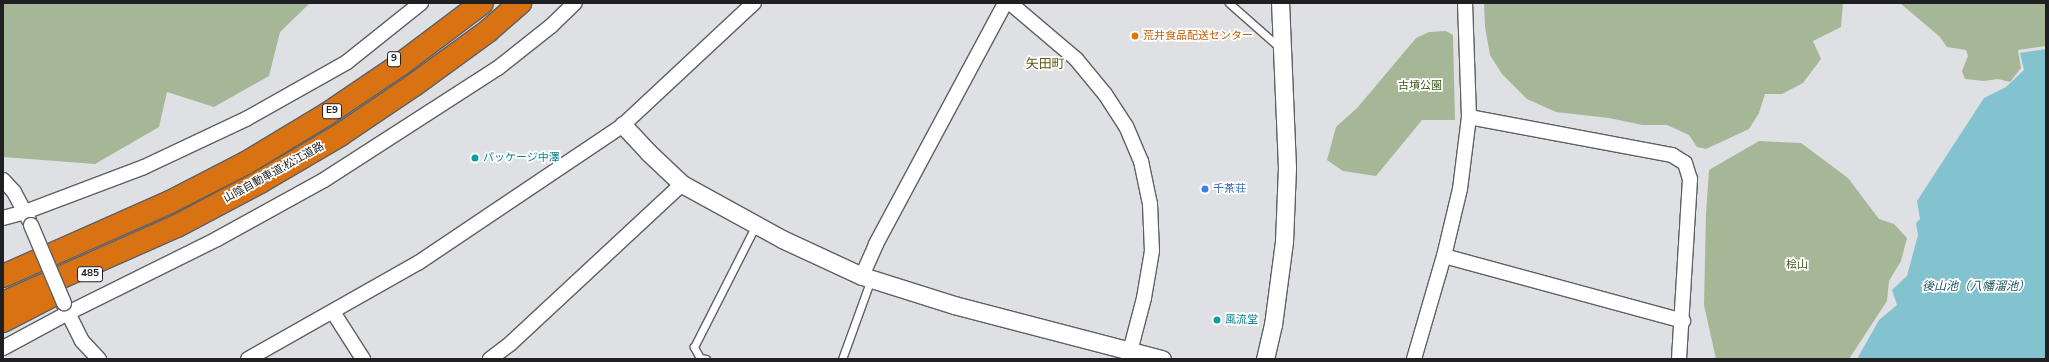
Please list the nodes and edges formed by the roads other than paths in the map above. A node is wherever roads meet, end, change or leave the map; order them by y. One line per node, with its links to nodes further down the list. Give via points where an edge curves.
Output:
1 (421, 3): 20 (street, via 347,62 246,119 144,167)
2 (460, 3): 15 (highway, 9)
3 (482, 3): 15 (highway, 山陰自動車道;松江道路 / E9, via 402,64)
4 (520, 3): 13 (highway, 山陰自動車道;松江道路 / E9)
5 (528, 3): 13 (highway)
6 (575, 3): 28 (street, via 551,26 498,68 324,180 217,239)
7 (754, 3): 17 (street)
8 (1005, 3): 26 (street, via 876,244)
9 (1010, 3): 33 (street, via 1081,65 1105,94 1126,126 1141,161 1150,204 1152,251 1144,298)
10 (1229, 3): 14 (lane)
11 (1280, 3): 14 (street)
12 (1465, 3): 16 (street)
13 (488, 31): 23 (highway, 山陰自動車道;松江道路 / E9, via 340,135 260,182)
14 (1283, 50): 41 (street, via 1287,168 1284,242 1273,325)
15 (327, 114): 25 (highway, 山陰自動車道;松江道路 / E9, via 246,163 170,202)
16 (1469, 117): 24 (street, via 1460,189); 31 (street, via 1672,155 1685,163 1690,179)
17 (623, 124): 19 (street); 29 (street, via 418,263)
18 (3, 180): 20 (street, via 14,192)
19 (682, 184): 22 (street); 37 (street, via 511,344)
20 (25, 212): 21 (street); 28 (street, bridge)
21 (3, 218)
22 (756, 225): 26 (street); 38 (lane, via 694,347 700,358)
23 (177, 226): 27 (highway, 山陰自動車道;松江道路 / E9); 30 (highway, 485)
24 (1444, 256): 31 (street); 42 (street)
25 (3, 276)
26 (866, 277): 33 (street, via 916,294); 39 (lane)
27 (3, 303)
28 (66, 308): 32 (street); 34 (street, via 82,341)
29 (333, 312): 35 (street); 36 (street)
30 (3, 321)
31 (1683, 321): 43 (street)
32 (3, 348)
33 (1129, 355): 40 (street)
34 (98, 359)
35 (248, 359)
36 (363, 359)
37 (490, 359)
38 (706, 359)
39 (842, 359)
40 (1162, 359)
41 (1265, 359)
42 (1414, 359)
43 (1680, 359)

